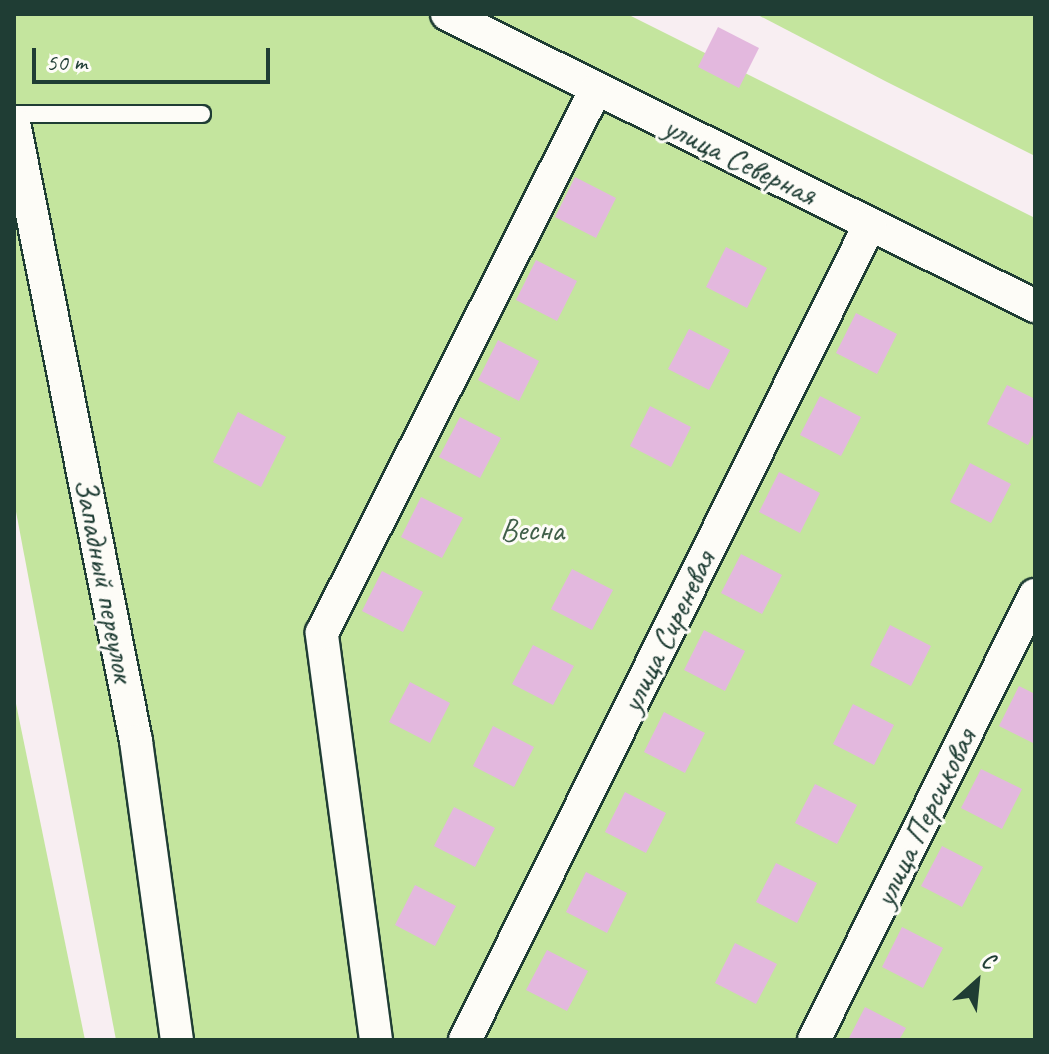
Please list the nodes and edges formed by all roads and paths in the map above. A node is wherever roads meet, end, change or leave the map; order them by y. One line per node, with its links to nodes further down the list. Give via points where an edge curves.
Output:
1 (447, 14): 2 (street, улица Северная)
2 (595, 91): 6 (street, улица Северная); 10 (street, via 322,633)
3 (14, 114): 4 (lane)
4 (202, 114)
5 (14, 123): 9 (street, Западный переулок, via 136,741)
6 (870, 224): 7 (street, улица Северная); 11 (street, улица Сиреневая)
7 (1035, 306)
8 (1035, 595): 12 (street, улица Персиковая)
9 (177, 1040)
10 (376, 1040)
11 (465, 1040)
12 (814, 1040)

